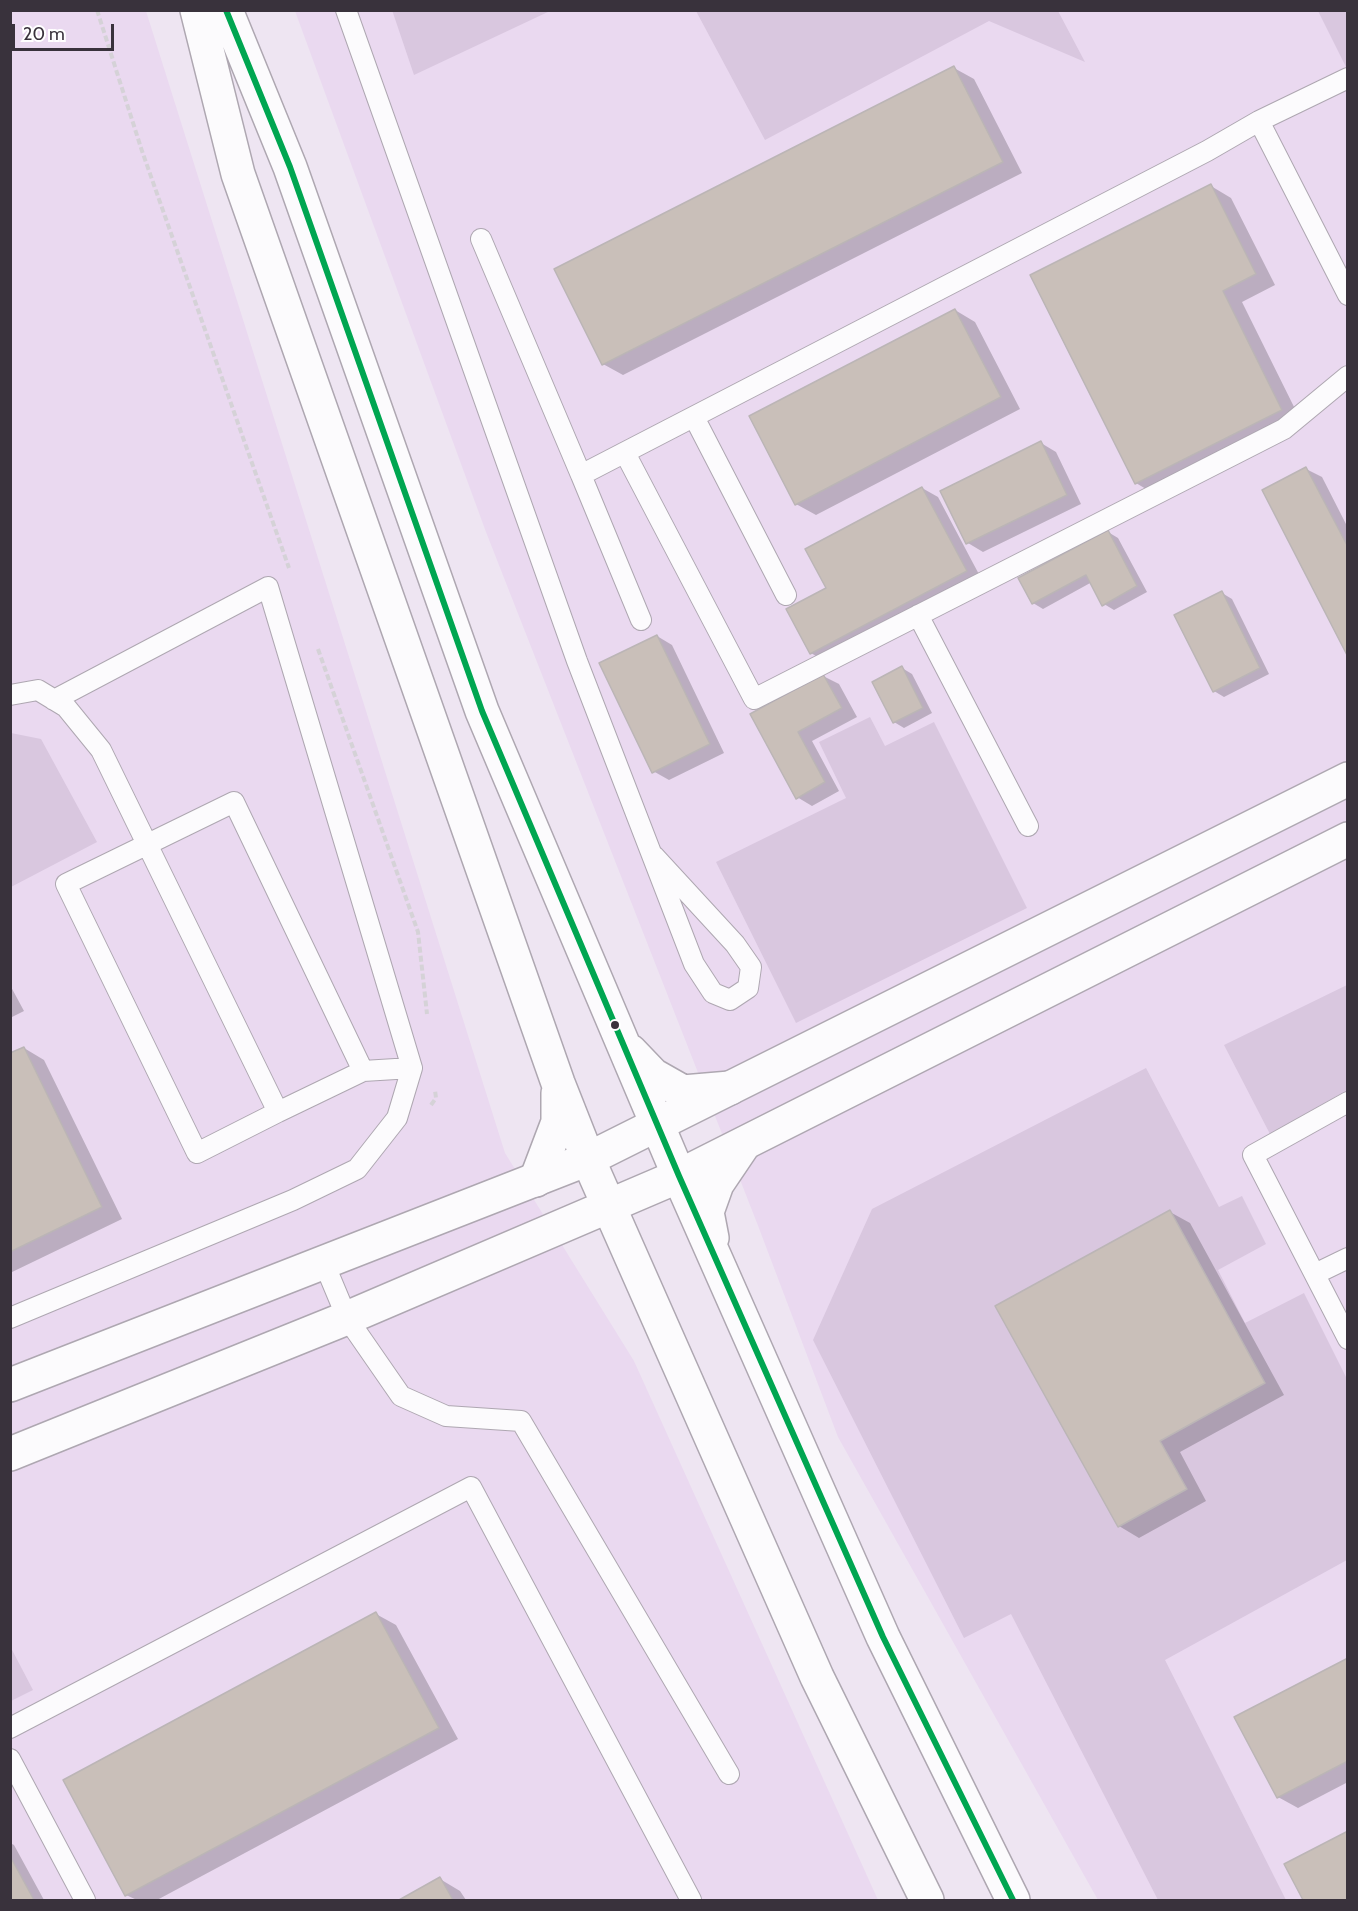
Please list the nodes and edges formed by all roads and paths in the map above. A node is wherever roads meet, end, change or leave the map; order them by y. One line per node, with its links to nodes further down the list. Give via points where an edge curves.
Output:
1 (197, 10): 25 (main road, via 238,174)
2 (226, 10): 22 (main road, via 290,167 482,711)
3 (346, 10): 21 (lane, via 577,660)
4 (1347, 78): 5 (lane)
5 (1259, 121): 7 (lane); 9 (lane)
6 (481, 239): 11 (lane)
7 (1347, 295)
8 (1347, 376): 13 (lane, via 1284,429)
9 (694, 417): 10 (lane); 12 (lane)
10 (625, 453): 11 (lane); 13 (lane, via 754,699)
11 (581, 476): 14 (lane)
12 (786, 595)
13 (918, 615): 18 (lane)
14 (641, 620)
15 (10, 695): 16 (lane, via 38,690)
16 (54, 700): 20 (lane, via 66,707 101,750); 23 (lane, via 268,586)
17 (1347, 779): 26 (main road)
18 (1028, 826)
19 (1347, 839): 30 (main road)
20 (147, 844): 24 (lane, via 234,802); 28 (lane); 28 (lane, via 66,884 197,1153)
21 (654, 856): 21 (lane, via 735,944 751,967 748,988 730,1000 713,993 694,964)
22 (624, 1046): 26 (main road, via 653,1075 683,1092); 29 (main road)
23 (412, 1068): 24 (lane); 39 (lane, via 397,1118 357,1169 293,1200)
24 (363, 1071): 28 (lane)
25 (558, 1083): 31 (main road); 33 (main road, via 558,1122)
26 (730, 1088): 29 (main road)
27 (1347, 1102): 38 (lane, via 1253,1155)
28 (278, 1112)
29 (657, 1125): 31 (main road); 32 (main road)
30 (744, 1144): 32 (main road); 37 (main road, via 717,1184 707,1212)
31 (588, 1159): 33 (main road); 34 (main road)
32 (679, 1176): 34 (main road); 37 (main road)
33 (536, 1180): 36 (main road)
34 (609, 1208): 40 (main road); 49 (main road, via 817,1677)
35 (1347, 1258): 38 (lane)
36 (324, 1263): 40 (lane); 42 (main road)
37 (717, 1263): 50 (main road, via 883,1637)
38 (1315, 1274): 41 (lane)
39 (10, 1318)
40 (347, 1318): 43 (main road); 46 (lane, via 401,1396 446,1416 521,1421)
41 (1347, 1339)
42 (10, 1385)
43 (10, 1454)
44 (10, 1728): 48 (lane, via 471,1487)
45 (10, 1759): 47 (lane)
46 (729, 1774)
47 (85, 1900)
48 (691, 1900)
49 (927, 1900)
50 (1013, 1900)

